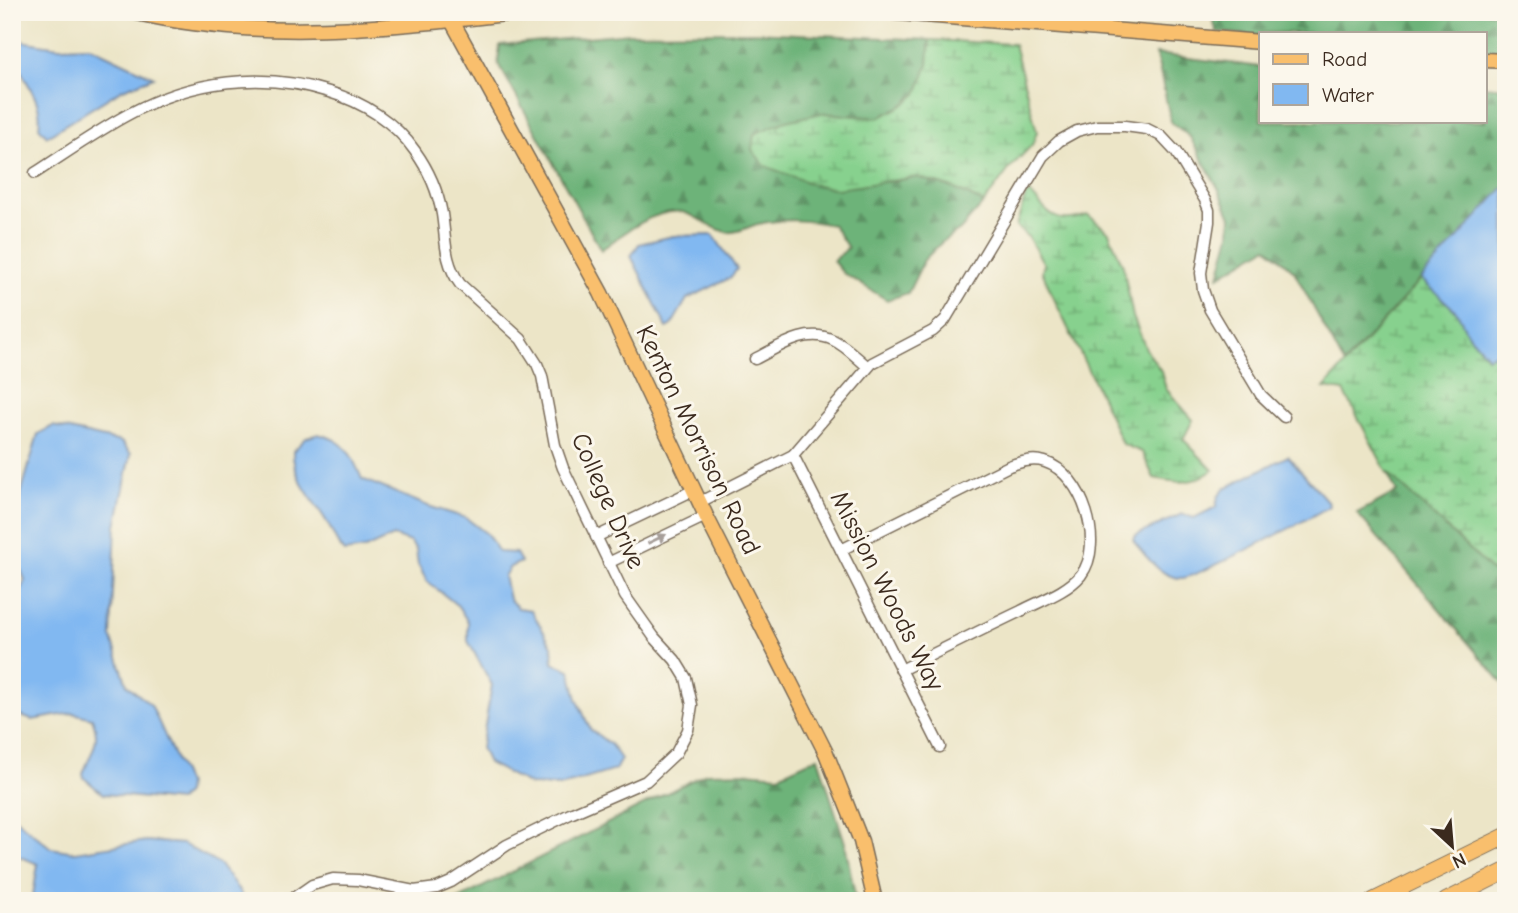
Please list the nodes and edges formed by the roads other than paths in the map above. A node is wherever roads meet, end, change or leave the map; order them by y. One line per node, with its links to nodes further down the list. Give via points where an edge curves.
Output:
1 (133, 12): 4 (main road, via 287,31 360,29)
2 (522, 12): 4 (main road)
3 (886, 12): 5 (main road)
4 (449, 16): 13 (main road, Kenton Morrison Road, via 595,282)
5 (1259, 42)
6 (1486, 60): 7 (main road)
7 (1506, 61)
8 (35, 173): 14 (street, College Drive, via 130,113 160,99 228,82 298,83 346,97 375,113 406,139 426,170 442,213 445,254 454,277 521,339 537,364 558,455)
9 (755, 359): 10 (street, via 792,340 819,335)
10 (869, 367): 11 (street, via 944,320 1043,156 1077,131 1097,125 1125,126 1161,136 1205,200 1209,222 1201,273 1210,310 1261,395); 12 (street)
11 (1284, 417)
12 (793, 455): 13 (street); 15 (street, Mission Woods Way)
13 (700, 503): 14 (street); 16 (street, one-way to 13); 22 (main road, Kenton Morrison Road, via 826,753 861,841)
14 (596, 537): 16 (street, College Drive)
15 (841, 550): 17 (street, Mission Woods Way); 17 (street, via 1027,460 1059,468 1085,505 1090,524 1089,557 1081,575 1058,593)
16 (608, 563): 21 (street, College Drive, via 639,617 680,667 690,693 688,730 667,763 646,781 507,845 437,888 414,891 343,878 312,885)
17 (901, 670): 18 (street, Mission Woods Way)
18 (940, 747)
19 (1506, 836): 23 (highway)
20 (1506, 871): 24 (highway)
21 (289, 901)
22 (875, 901)
23 (1373, 901)
24 (1446, 901)

